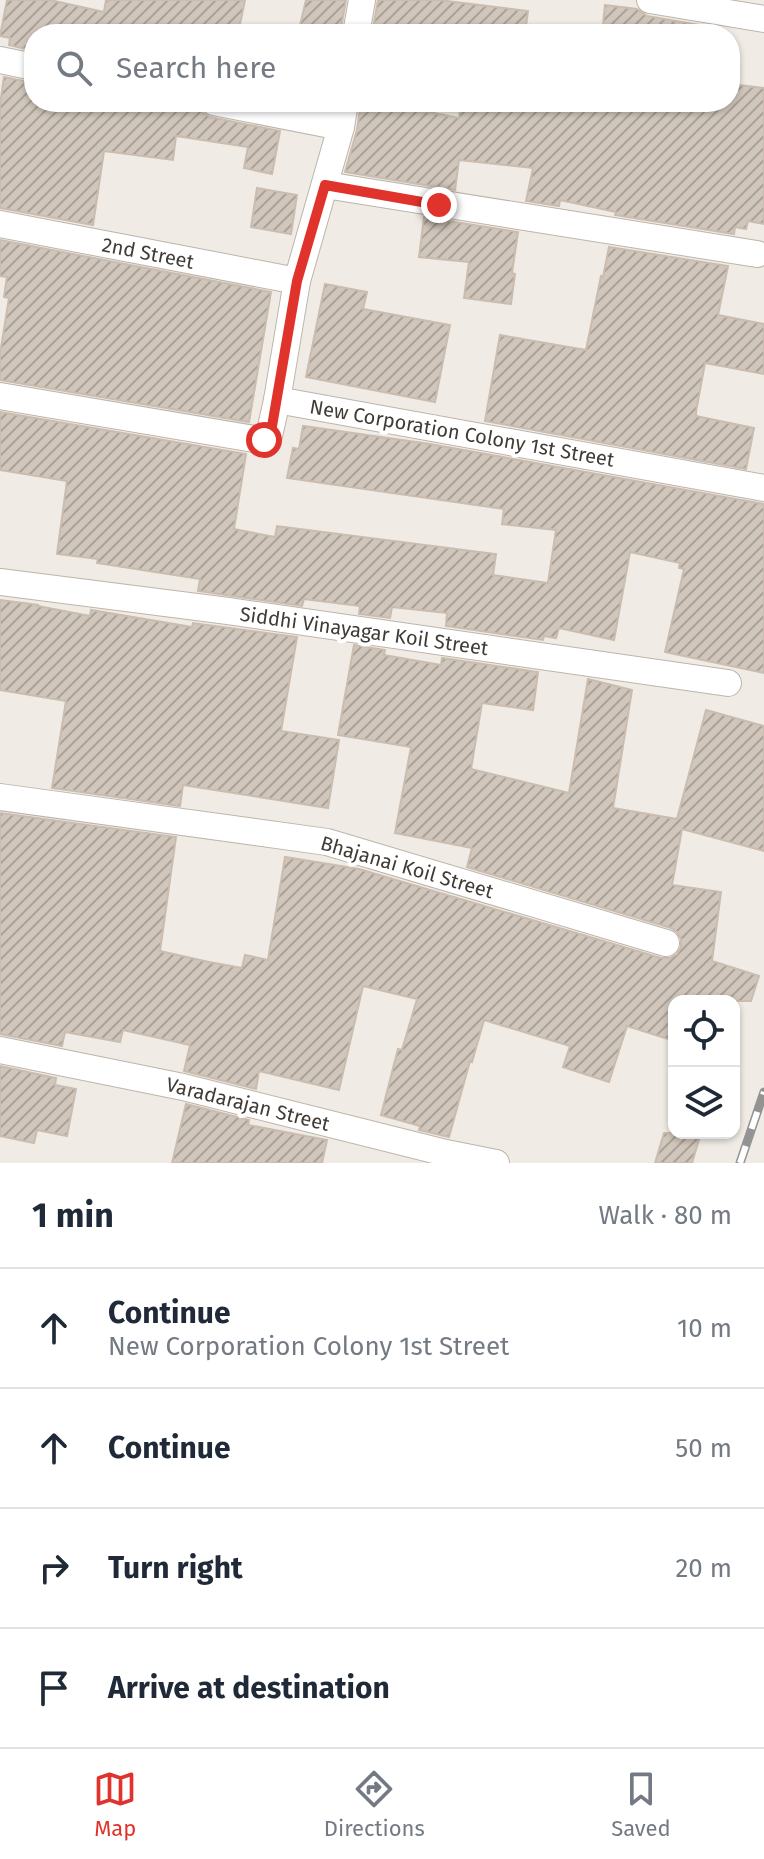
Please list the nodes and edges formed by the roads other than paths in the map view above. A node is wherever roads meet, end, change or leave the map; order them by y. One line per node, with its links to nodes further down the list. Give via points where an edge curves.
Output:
1 (362, 0): 4 (street)
2 (650, 0): 3 (street)
3 (764, 19)
4 (358, 24)
5 (0, 60): 6 (street)
6 (24, 65)
7 (322, 112): 8 (street)
8 (343, 114): 9 (street)
9 (325, 185): 11 (street); 12 (street)
10 (0, 224): 12 (street, 2nd Street)
11 (757, 254)
12 (297, 281): 14 (street)
13 (0, 396): 14 (street, via 260,440 269,436)
14 (277, 400): 15 (street, New Corporation Colony 1st Street)
15 (764, 488)
16 (0, 582): 17 (street, Siddhi Vinayagar Koil Street)
17 (728, 683)
18 (0, 797): 19 (street, Bhajanai Koil Street, via 327,842)
19 (666, 943)
20 (0, 1050): 21 (street, Varadarajan Street, via 183,1087)
21 (496, 1163)

